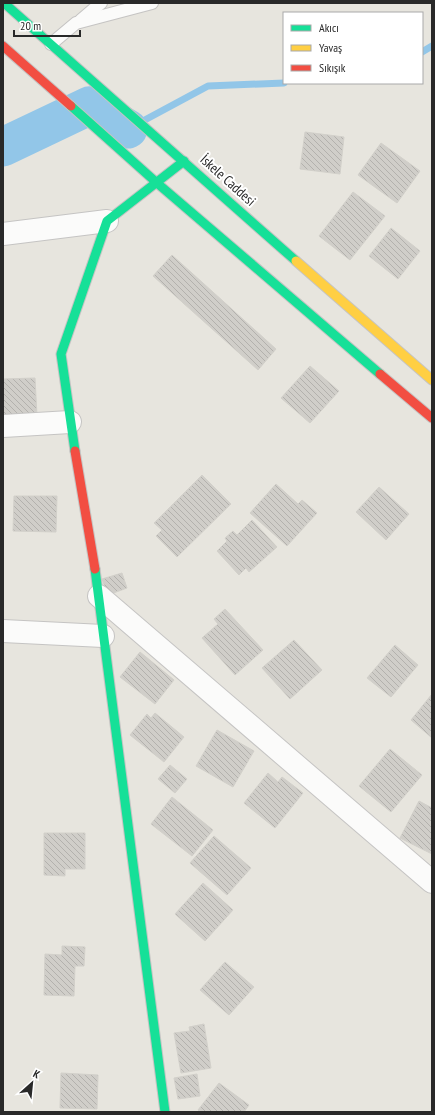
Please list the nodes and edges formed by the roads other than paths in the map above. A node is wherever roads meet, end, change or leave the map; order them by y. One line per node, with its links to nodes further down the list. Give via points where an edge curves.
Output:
1 (4, 3): 5 (main road, İskele Caddesi)
2 (101, 3): 4 (lane)
3 (152, 3): 4 (lane)
4 (76, 23): 5 (lane)
5 (51, 44): 7 (main road, İskele Caddesi)
6 (3, 46): 8 (main road)
7 (184, 161): 8 (main road); 11 (main road, İskele Caddesi)
8 (158, 183): 9 (main road); 12 (main road)
9 (107, 221): 10 (street); 13 (main road, via 61,354)
10 (3, 234)
11 (432, 380)
12 (432, 418)
13 (70, 422): 14 (street); 15 (main road)
14 (3, 426)
15 (99, 596): 17 (main road); 18 (street)
16 (3, 631): 17 (street)
17 (103, 636): 19 (main road)
18 (432, 882)
19 (165, 1112)

